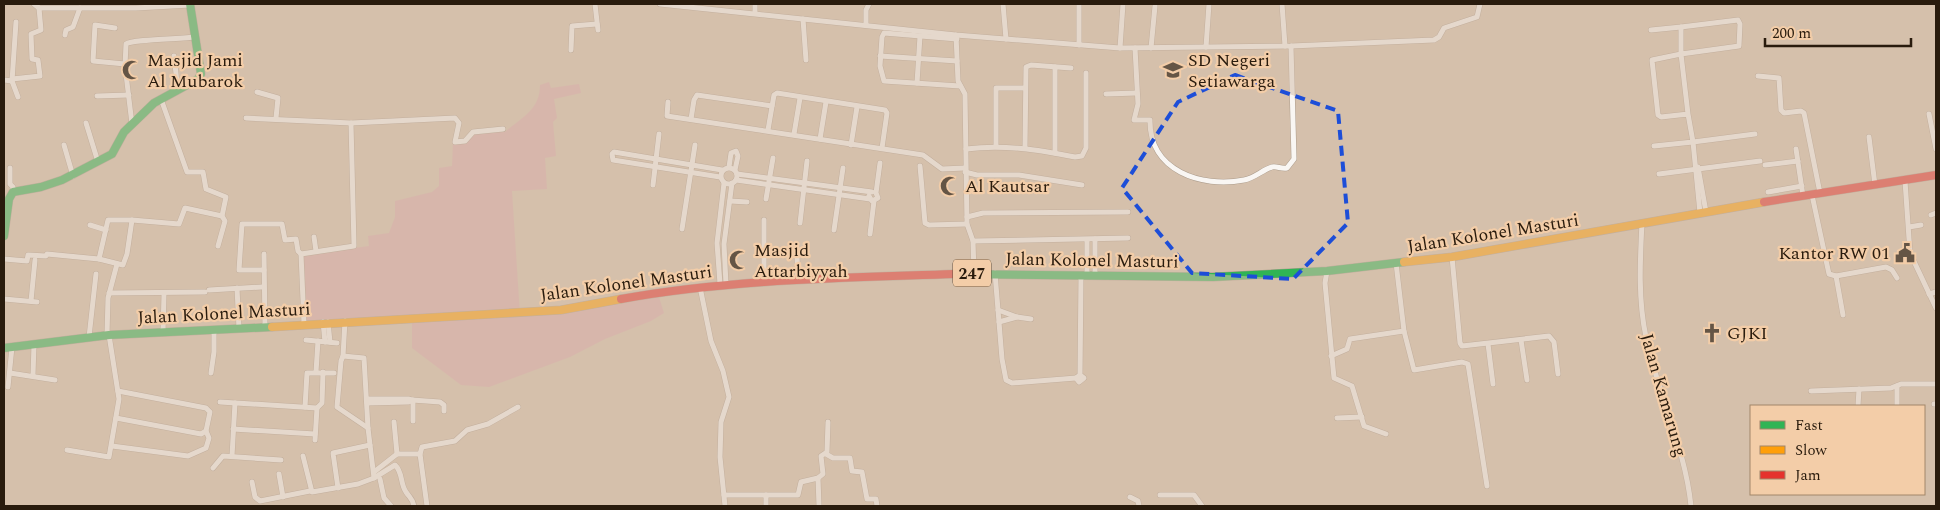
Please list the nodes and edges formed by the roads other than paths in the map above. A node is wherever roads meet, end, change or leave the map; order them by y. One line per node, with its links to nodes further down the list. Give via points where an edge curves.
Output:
1 (34, 4): 14 (street)
2 (190, 4): 15 (street); 25 (main road)
3 (595, 4): 34 (street, via 597,28 572,26)
4 (660, 4): 16 (street)
5 (755, 4): 16 (street)
6 (869, 4): 19 (street)
7 (1004, 4): 27 (street)
8 (1079, 4): 28 (street)
9 (1123, 4): 31 (street)
10 (1209, 4): 30 (street)
11 (1282, 4): 29 (street)
12 (1480, 4): 29 (street, via 1477,17 1444,28 1436,39)
13 (1155, 6): 33 (street)
14 (39, 8): 15 (street); 47 (street, via 41,30 31,34 32,59 38,60 40,76)
15 (80, 8): 23 (street, via 73,27 66,30)
16 (755, 13): 17 (street)
17 (803, 19): 19 (street); 39 (street)
18 (16, 22): 47 (street)
19 (866, 24): 26 (street)
20 (1681, 27): 22 (street); 35 (street); 35 (street, via 1736,20 1740,24 1738,47)
21 (115, 28): 41 (street, via 95,25 93,61)
22 (1651, 30)
23 (65, 36)
24 (920, 36): 26 (street); 37 (street, via 884,33); 38 (street)
25 (195, 37): 41 (street, via 129,41 125,47); 51 (main road, via 200,77)
26 (956, 37): 27 (street); 40 (street)
27 (1006, 39): 28 (street)
28 (1080, 45): 31 (street)
29 (1288, 46): 30 (street); 53 (street, via 1294,111 1294,159 1283,169 1274,166 1242,180 1190,178 1176,171 1157,152 1150,120 1134,120)
30 (1206, 47): 33 (street)
31 (1120, 48): 32 (street)
32 (1136, 48): 33 (street); 53 (street)
33 (1151, 48)
34 (571, 50)
35 (1681, 54): 64 (street); 64 (street, via 1657,58 1652,62 1659,116)
36 (174, 56): 51 (street)
37 (880, 56): 38 (street); 48 (street, via 884,81)
38 (919, 58): 40 (street); 48 (street)
39 (806, 60)
40 (957, 61): 49 (street)
41 (125, 64): 55 (street)
42 (1055, 67): 43 (street); 50 (street, via 1028,66); 90 (street)
43 (1071, 68)
44 (1086, 73): 90 (street, via 1085,151 1082,156 1075,157)
45 (1758, 76): 128 (street, via 1780,78 1781,110 1784,113 1804,113)
46 (4, 80): 47 (street)
47 (12, 80): 57 (street)
48 (917, 83): 49 (street)
49 (960, 86): 88 (street, via 965,94)
50 (1025, 88): 83 (street, via 996,88); 85 (street)
51 (178, 91): 59 (main road)
52 (257, 92): 67 (street, via 277,97)
53 (1137, 93): 54 (street)
54 (1106, 94)
55 (128, 95): 56 (street); 71 (street)
56 (97, 96)
57 (18, 98)
58 (800, 98): 61 (street); 62 (street, via 777,93); 75 (street)
59 (161, 99): 71 (main road); 136 (street, via 187,172 203,172 206,189 226,197)
60 (668, 102): 68 (street, via 668,116)
61 (826, 102): 63 (street); 78 (street)
62 (772, 106): 68 (street, via 697,95); 73 (street)
63 (857, 107): 82 (street); 86 (street, via 886,111)
64 (1688, 114): 79 (street)
65 (1929, 114): 89 (street)
66 (246, 118): 67 (street)
67 (276, 118): 69 (street)
68 (691, 119): 73 (street)
69 (351, 123): 72 (street, via 455,118 459,124 455,142 465,141 473,132); 159 (street, via 354,246)
70 (86, 124): 96 (street)
71 (132, 124): 96 (main road, via 124,132 116,151)
72 (503, 129)
73 (768, 130): 75 (street)
74 (659, 134): 92 (street)
75 (794, 134): 78 (street)
76 (1755, 134): 79 (street)
77 (1869, 137): 120 (street)
78 (820, 139): 82 (street)
79 (1693, 142): 84 (street); 105 (street)
80 (64, 145): 111 (street)
81 (695, 145): 98 (street)
82 (852, 145): 86 (street)
83 (996, 146): 85 (street); 88 (street)
84 (1654, 146)
85 (1025, 147): 90 (street)
86 (882, 148): 107 (street, via 923,154 942,169)
87 (1796, 148): 95 (street)
88 (966, 149): 107 (street)
89 (1936, 149)
90 (1055, 153)
91 (773, 158): 114 (street)
92 (657, 159): 98 (street); 100 (street); 100 (street, via 614,152 611,157 613,160)
93 (807, 161): 117 (street)
94 (1760, 161): 105 (street)
95 (1798, 161): 99 (street); 121 (street)
96 (98, 163): 111 (main road)
97 (880, 163): 125 (street)
98 (691, 165): 106 (street); 108 (street)
99 (1765, 165)
100 (656, 166): 108 (street); 118 (street)
101 (920, 166): 144 (street, via 925,224)
102 (729, 167): 106 (street); 113 (street); 113 (street, via 731,153 736,151)
103 (10, 168): 124 (street)
104 (843, 168): 122 (street)
105 (1697, 168): 109 (street); 135 (street)
106 (722, 170): 112 (street)
107 (965, 170): 119 (street, via 977,175 1013,174); 138 (street)
108 (690, 172): 112 (street); 148 (street)
109 (1659, 174)
110 (1936, 175): 115 (main road, Jalan Kolonel Masturi / 247)
111 (73, 176): 124 (main road)
112 (720, 177): 116 (street)
113 (735, 177): 114 (street); 116 (street); 132 (street)
114 (766, 181): 117 (street); 123 (street); 130 (street)
115 (1905, 181): 120 (main road, Jalan Kolonel Masturi / 247); 147 (street)
116 (724, 183): 137 (street)
117 (802, 183): 122 (street); 123 (street)
118 (654, 185)
119 (1082, 185)
120 (1875, 185): 128 (main road, Jalan Kolonel Masturi / 247)
121 (1799, 187): 126 (street); 129 (street)
122 (838, 188): 125 (street); 127 (street)
123 (801, 189): 127 (street); 142 (street)
124 (13, 192): 152 (main road, via 9,199)
125 (874, 192): 131 (street)
126 (1768, 192)
127 (836, 194): 131 (street); 150 (street)
128 (1816, 194): 129 (main road, Jalan Kolonel Masturi / 247); 177 (street, via 1828,270 1829,274)
129 (1800, 196): 135 (main road, Jalan Kolonel Masturi / 247)
130 (766, 199)
131 (872, 200): 151 (street)
132 (730, 201): 133 (street); 139 (street)
133 (747, 202)
134 (1128, 212): 138 (street, via 983,213)
135 (1703, 213): 143 (main road, Jalan Kolonel Masturi / 247)
136 (222, 216): 140 (street, via 185,208 181,224); 158 (street, via 225,221)
137 (720, 217): 139 (street); 181 (street, via 717,243)
138 (967, 217): 144 (street)
139 (728, 218): 181 (street)
140 (132, 220): 149 (street, via 108,220); 170 (street, via 125,263)
141 (764, 220): 180 (street)
142 (800, 223)
143 (1642, 223): 163 (main road, Jalan Kolonel Masturi / 247); 284 (street, Jalan Kamarung, via 1640,295 1645,336 1684,461)
144 (967, 224): 157 (street)
145 (90, 225): 149 (street)
146 (1921, 225): 147 (street)
147 (1909, 227): 188 (street, via 1911,255)
148 (682, 229)
149 (106, 230): 166 (street)
150 (834, 230)
151 (870, 234)
152 (4, 236)
153 (314, 237): 159 (street)
154 (1128, 238): 155 (street)
155 (1095, 239): 156 (street); 168 (street)
156 (1087, 240): 157 (street); 167 (street)
157 (973, 241): 173 (street)
158 (218, 246)
159 (316, 251): 161 (street)
160 (264, 254): 171 (street)
161 (301, 254): 171 (street, via 296,240 285,240 282,224 242,224 239,270); 198 (street)
162 (797, 256): 179 (street)
163 (1452, 257): 169 (main road, Jalan Kolonel Masturi / 247); 211 (street, via 1460,343 1464,347)
164 (4, 259): 166 (street, via 27,261 28,255 46,254)
165 (35, 260): 189 (street, via 34,302)
166 (99, 260): 170 (street)
167 (1087, 260): 168 (street); 176 (street)
168 (1095, 260): 176 (street)
169 (1396, 263): 172 (main road, Jalan Kolonel Masturi / 247); 202 (street)
170 (117, 264): 186 (street)
171 (264, 270): 199 (street)
172 (1327, 271): 176 (main road, Jalan Kolonel Masturi / 247, via 1225,277); 214 (street, via 1325,283)
173 (974, 273): 175 (main road, Jalan Kolonel Masturi / 247); 179 (main road, Jalan Kolonel Masturi / 247)
174 (96, 274): 205 (street)
175 (995, 274): 176 (main road, Jalan Kolonel Masturi / 247); 191 (street)
176 (1088, 275): 197 (street, via 1078,377 1008,382)
177 (1836, 276): 178 (street, via 1886,267); 192 (street)
178 (1897, 278)
179 (798, 281): 180 (main road, Jalan Kolonel Masturi / 247)
180 (764, 282): 181 (main road, Jalan Kolonel Masturi / 247)
181 (723, 284): 182 (main road, Jalan Kolonel Masturi / 247)
182 (700, 286): 195 (main road, Jalan Kolonel Masturi / 247, via 562,310); 270 (street, via 729,397 721,422)
183 (262, 287): 184 (street)
184 (237, 288): 187 (street); 200 (street)
185 (1936, 292): 188 (street)
186 (109, 293): 187 (street); 204 (street)
187 (164, 294): 203 (street)
188 (1929, 294): 190 (street)
189 (4, 299)
190 (1936, 308)
191 (998, 310): 193 (street); 197 (street)
192 (1843, 315)
193 (1017, 317): 194 (street); 197 (street)
194 (1031, 319)
195 (345, 321): 196 (main road, Jalan Kolonel Masturi / 247); 213 (street)
196 (325, 322): 198 (main road, Jalan Kolonel Masturi / 247); 208 (street)
197 (998, 322)
198 (304, 324): 199 (main road, Jalan Kolonel Masturi / 247)
199 (265, 328): 200 (main road, Jalan Kolonel Masturi / 247)
200 (238, 329): 201 (main road, Jalan Kolonel Masturi / 247)
201 (214, 330): 203 (main road, Jalan Kolonel Masturi / 247); 218 (street)
202 (1404, 331): 214 (street, via 1350,339 1347,349); 267 (street, via 1414,370 1462,362 1468,364)
203 (163, 332): 204 (main road, Jalan Kolonel Masturi / 247)
204 (108, 335): 205 (main road, Jalan Kolonel Masturi / 247); 229 (street)
205 (89, 337): 210 (main road, Jalan Kolonel Masturi / 247)
206 (306, 340): 208 (street)
207 (1521, 340): 211 (street); 220 (street, via 1551,337); 223 (street)
208 (324, 342): 209 (street); 215 (street)
209 (337, 343)
210 (34, 344): 212 (main road, Jalan Kolonel Masturi / 247); 221 (street)
211 (1488, 344): 224 (street)
212 (8, 347): 217 (street)
213 (344, 356): 232 (street, via 364,358); 248 (street, via 340,361 337,407)
214 (1331, 356): 241 (street, via 1334,378 1352,386)
215 (316, 372): 216 (street); 237 (street, via 306,375)
216 (323, 372): 219 (street); 239 (street, via 322,403)
217 (10, 373): 221 (street); 227 (street)
218 (211, 373)
219 (334, 373)
220 (1558, 374)
221 (33, 375): 222 (street)
222 (55, 380)
223 (1527, 380)
224 (1493, 384)
225 (1936, 384): 226 (street)
226 (1897, 386): 228 (street); 236 (street)
227 (8, 387)
228 (1859, 389): 230 (street); 235 (street)
229 (118, 391): 242 (street); 251 (street, via 206,408 210,412)
230 (1811, 391)
231 (412, 400): 232 (street); 240 (street, via 440,402); 245 (street)
232 (367, 401): 244 (street)
233 (220, 402): 234 (street)
234 (235, 403): 237 (street); 250 (street)
235 (1858, 405)
236 (1897, 405)
237 (304, 407): 239 (street)
238 (518, 407): 257 (street, via 488,424 467,430 454,441 423,446)
239 (317, 408): 250 (street, via 315,437)
240 (444, 411)
241 (1362, 417): 243 (street); 252 (street, via 1364,426)
242 (116, 418): 251 (street, via 201,434); 254 (street)
243 (1337, 418)
244 (368, 419): 248 (street); 249 (street)
245 (413, 421)
246 (394, 422): 256 (street)
247 (828, 422): 258 (street)
248 (362, 425): 249 (street)
249 (368, 428): 253 (street)
250 (233, 429): 259 (street)
251 (206, 431): 254 (street, via 209,438 206,448 188,456)
252 (1386, 434)
253 (370, 445): 264 (street); 268 (street, via 333,453)
254 (112, 446): 255 (street, via 109,457)
255 (67, 450)
256 (397, 454): 257 (street); 264 (street)
257 (420, 454): 277 (street)
258 (826, 454): 265 (street, via 821,456 823,474); 281 (street, via 833,458 850,458 852,471 862,472 867,499 876,500)
259 (232, 456): 261 (street); 262 (street, via 222,456)
260 (303, 456): 269 (street)
261 (281, 460)
262 (213, 468)
263 (279, 474): 273 (street)
264 (376, 476): 268 (street); 275 (street, via 384,498); 276 (street, via 392,465 398,466 405,492)
265 (818, 478): 271 (street, via 801,482 796,496); 280 (street)
266 (252, 482): 273 (street, via 257,499)
267 (1487, 486)
268 (338, 488): 269 (street)
269 (310, 491): 273 (street)
270 (724, 495): 271 (street); 278 (street)
271 (766, 495): 279 (street)
272 (1160, 495): 283 (street, via 1194,495)
273 (282, 497)
274 (1130, 497): 282 (street, via 1138,501)
275 (391, 506)
276 (414, 506)
277 (427, 506)
278 (725, 506)
279 (766, 506)
280 (819, 506)
281 (877, 506)
282 (1138, 506)
283 (1202, 506)
284 (1691, 506)

